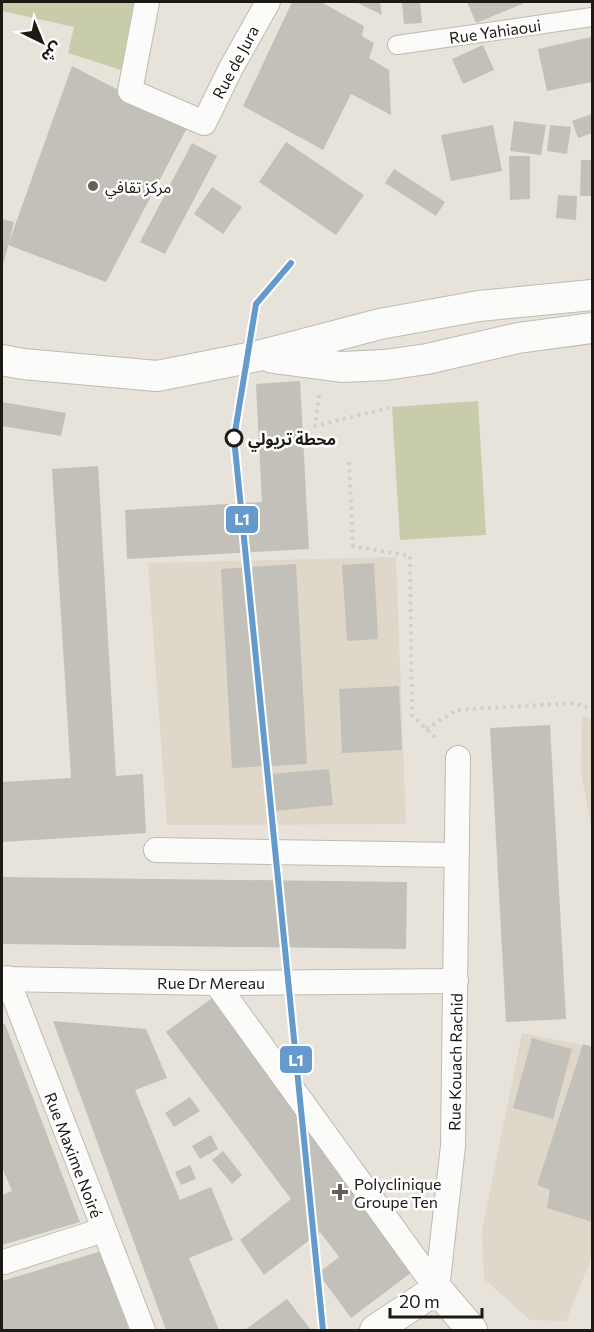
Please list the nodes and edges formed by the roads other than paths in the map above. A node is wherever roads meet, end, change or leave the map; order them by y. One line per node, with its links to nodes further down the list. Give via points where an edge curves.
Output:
1 (147, 2): 2 (street, Rue de Jura, via 130,91 204,123)
2 (268, 2)
3 (592, 16): 4 (street, Rue Yahiaoui)
4 (397, 45)
5 (592, 295): 7 (street, via 479,306 380,324)
6 (592, 328): 7 (street, via 518,338 427,360 385,365 342,367)
7 (258, 356): 8 (street, via 157,376)
8 (2, 360)
9 (458, 759): 11 (street, Rue Kouach Rachid)
10 (156, 850): 11 (street)
11 (455, 855): 13 (street, Rue Kouach Rachid)
12 (4, 978): 14 (street, Rue Dr Mereau); 15 (street, Rue Maxime Noiré)
13 (456, 981): 14 (street, Rue Dr Mereau); 17 (street, Rue Kouach Rachid, via 453,1146)
14 (216, 983): 17 (street)
15 (103, 1230): 16 (street); 18 (street, Rue Maxime Noiré)
16 (3, 1262)
17 (437, 1289): 19 (street); 20 (street)
18 (143, 1330)
19 (375, 1330)
20 (472, 1330)

